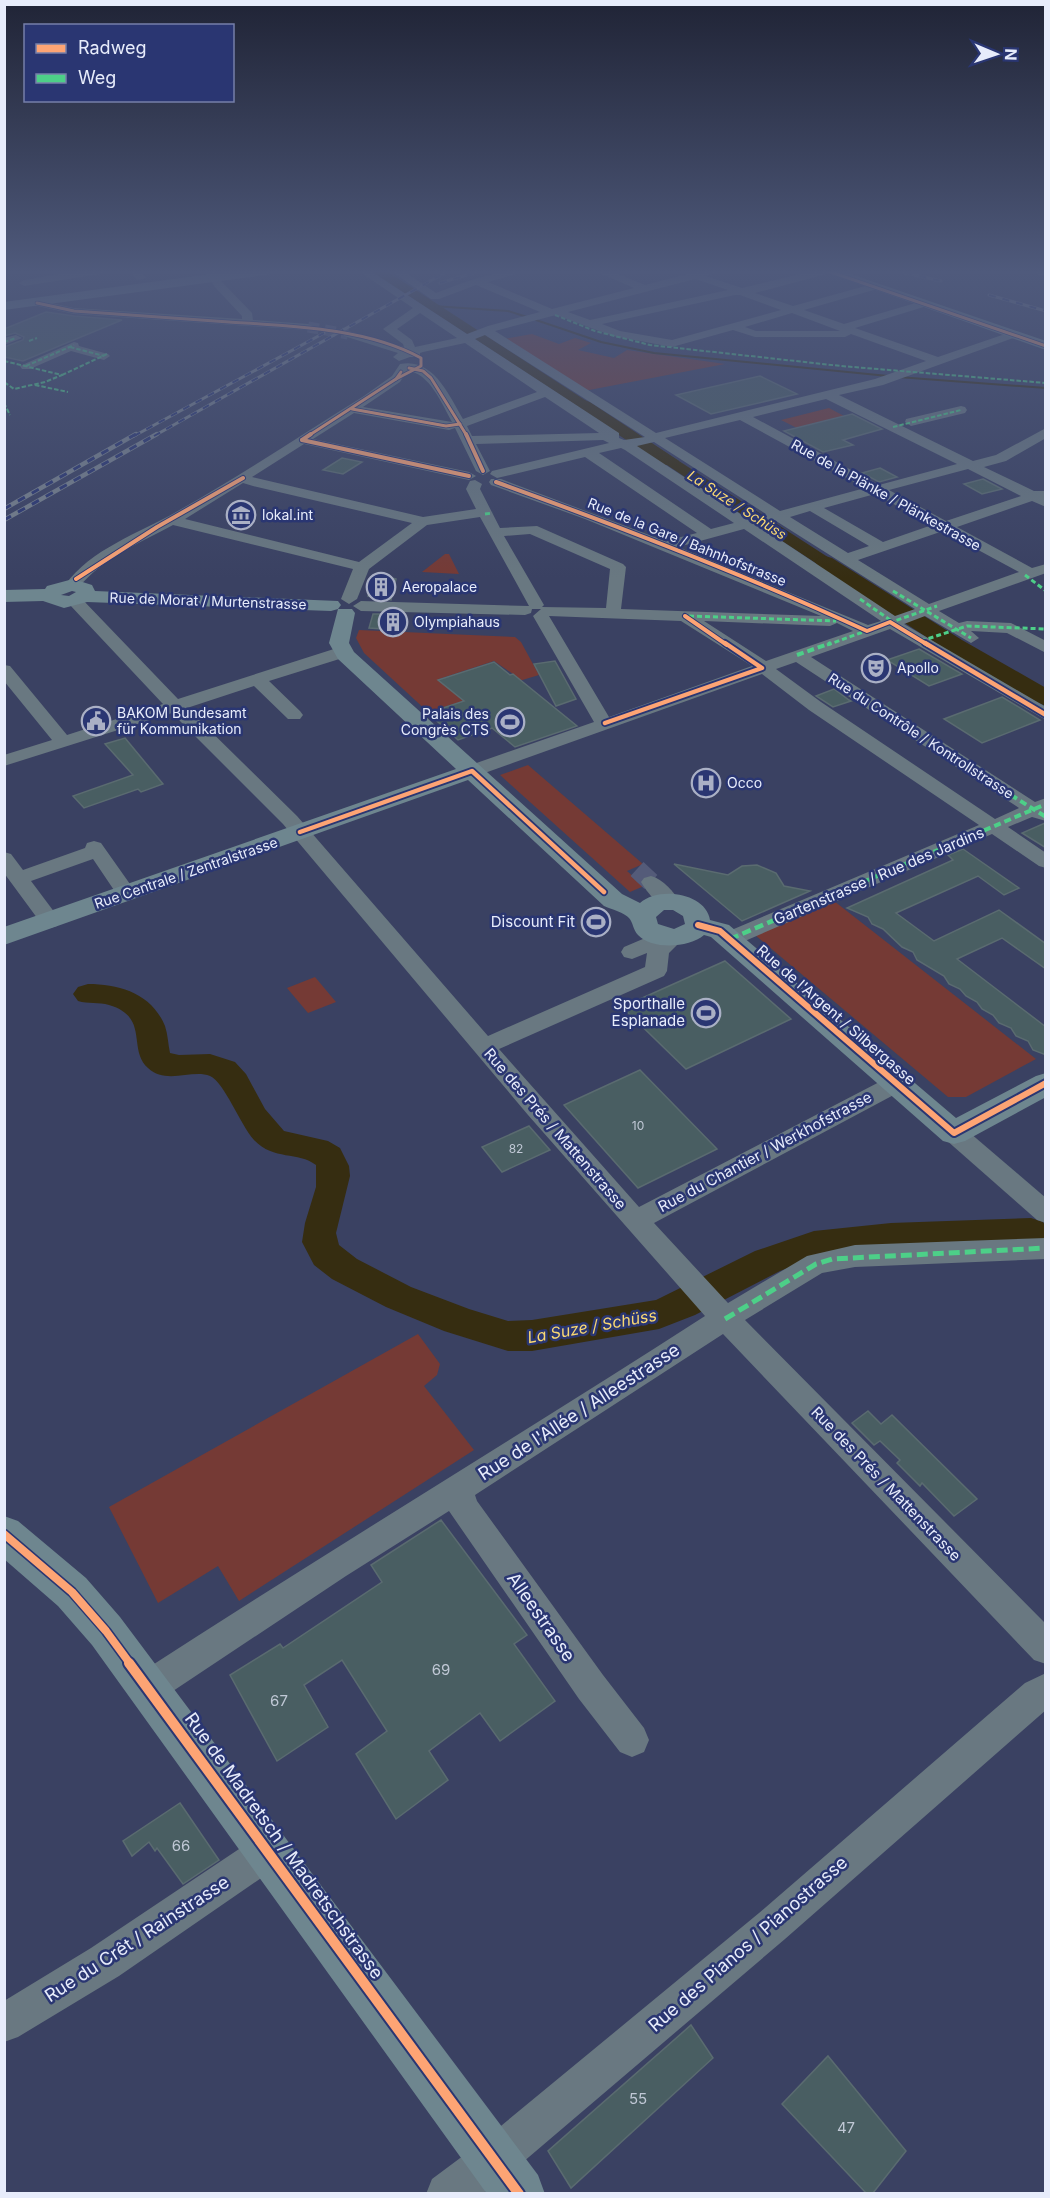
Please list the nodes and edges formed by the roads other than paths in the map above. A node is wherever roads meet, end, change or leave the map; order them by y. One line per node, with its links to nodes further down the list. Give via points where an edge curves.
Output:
1 (399, 373): 7 (street)
2 (411, 373): 7 (street)
3 (423, 373): 13 (street, via 431,378)
4 (519, 373): 8 (street)
5 (542, 373): 16 (street)
6 (908, 373): 9 (street)
7 (396, 380): 10 (street)
8 (547, 392): 13 (street); 16 (street, via 608,433)
9 (829, 395): 12 (street); 14 (street)
10 (352, 409): 13 (street, via 446,426); 17 (street)
11 (961, 410): 14 (street)
12 (742, 416): 16 (street); 23 (street, Rue de la Plänke / Plänkestrasse)
13 (460, 424): 18 (street)
14 (902, 425): 20 (street)
15 (1046, 432): 20 (street, via 1002,457)
16 (632, 439): 18 (street); 19 (street); 27 (street); 30 (street, via 630,447)
17 (302, 440): 21 (street, Rue de la Gare / Bahnhofstrasse); 22 (street)
18 (469, 440): 21 (street)
19 (590, 453): 21 (street); 33 (street)
20 (969, 465): 23 (street); 24 (street)
21 (484, 477): 26 (street, via 473,489); 34 (street, Rue de la Gare / Bahnhofstrasse)
22 (243, 478): 28 (street); 29 (street)
23 (877, 490): 25 (street); 31 (street, Rue de la Plänke / Plänkestrasse)
24 (1041, 497): 31 (street)
25 (813, 507): 27 (street); 35 (street)
26 (484, 512): 29 (street); 32 (street)
27 (774, 517): 30 (street); 36 (street)
28 (172, 520): 37 (street); 39 (street, via 86,571)
29 (423, 521): 37 (street)
30 (750, 524): 33 (street); 46 (street)
31 (945, 527): 35 (street); 38 (street, Rue de la Plänke / Plänkestrasse)
32 (495, 533): 42 (street); 44 (street, via 532,529 618,567)
33 (709, 534): 34 (street)
34 (664, 546): 47 (street, Rue de la Gare / Bahnhofstrasse)
35 (881, 548): 36 (street)
36 (846, 559): 43 (street)
37 (362, 567): 41 (street)
38 (1038, 570): 43 (street, Rue Centrale / Zentralstrasse)
39 (77, 594): 40 (main road, via 57,588 49,596); 41 (main road, Rue de Morat / Murtenstrasse); 55 (street, Rue des Prés / Mattenstrasse)
40 (4, 596)
41 (346, 606): 42 (street, Rue de Morat / Murtenstrasse); 50 (main road, via 339,637)
42 (537, 610): 44 (street, Rue de Morat / Murtenstrasse); 58 (street)
43 (921, 612): 46 (street, Rue Centrale / Zentralstrasse); 49 (street, via 965,631 1011,628)
44 (613, 614): 45 (street, Rue de Morat / Murtenstrasse)
45 (685, 616): 47 (street, Rue de Morat / Murtenstrasse); 52 (street)
46 (894, 621): 48 (street, Rue Centrale / Zentralstrasse); 57 (street)
47 (851, 622): 48 (street, Rue de la Gare / Bahnhofstrasse)
48 (867, 631): 51 (street, Rue Centrale / Zentralstrasse)
49 (1046, 648)
50 (343, 652): 54 (street); 61 (main road)
51 (797, 655): 52 (street, Rue Centrale / Zentralstrasse); 62 (street, Rue du Contrôle / Kontrollstrasse)
52 (762, 668): 58 (street, Rue Centrale / Zentralstrasse); 63 (street)
53 (4, 670): 59 (street)
54 (257, 679): 55 (street); 56 (street)
55 (175, 706): 59 (street); 64 (street, Rue des Prés / Mattenstrasse)
56 (294, 715)
57 (1046, 715)
58 (605, 723): 61 (street, Rue Centrale / Zentralstrasse)
59 (64, 742): 60 (street)
60 (4, 761)
61 (472, 771): 64 (main road, Rue Centrale / Zentralstrasse); 71 (main road, via 613,900)
62 (1042, 810): 63 (street, Gartenstrasse / Rue des Jardins)
63 (994, 827): 66 (street); 76 (street, Gartenstrasse / Rue des Jardins)
64 (300, 832): 69 (main road, Rue Centrale / Zentralstrasse); 78 (street, Rue des Prés / Mattenstrasse)
65 (4, 858): 67 (street)
66 (1046, 862)
67 (20, 878): 69 (street, via 96,849); 72 (street)
68 (651, 882): 70 (street)
69 (127, 894): 72 (main road, Rue Centrale / Zentralstrasse)
70 (670, 902): 71 (main road, via 653,905); 73 (main road, via 681,903 696,913)
71 (643, 914): 75 (main road, via 648,930)
72 (50, 921): 74 (main road, Rue Centrale / Zentralstrasse)
73 (698, 925): 75 (main road, via 689,934); 76 (main road, Rue de l'Argent / Silbergasse, via 720,931)
74 (4, 937)
75 (668, 937): 77 (street); 78 (street, via 658,950 656,971)
76 (730, 939): 80 (main road, Rue de l'Argent / Silbergasse)
77 (632, 951)
78 (483, 1047): 83 (street, Rue des Prés / Mattenstrasse)
79 (1046, 1083): 81 (main road)
80 (896, 1084): 81 (main road, Rue de l'Argent / Silbergasse); 83 (street, Rue du Chantier / Werkhofstrasse)
81 (954, 1133): 82 (street, Rue de l'Argent / Silbergasse)
82 (1046, 1213)
83 (635, 1221): 85 (street, Rue des Prés / Mattenstrasse)
84 (1046, 1248): 85 (street, Rue de l'Allée / Alleestrasse, via 832,1259)
85 (717, 1311): 86 (street, Rue de l'Allée / Alleestrasse); 88 (street, Rue des Prés / Mattenstrasse)
86 (458, 1489): 89 (street, Rue de l'Allée / Alleestrasse); 91 (street, Alleestrasse, via 463,1507)
87 (4, 1534): 89 (main road, Rue de Madretsch / Madretschstrasse, via 72,1592)
88 (1046, 1647)
89 (149, 1687): 92 (main road, Rue de Madretsch / Madretschstrasse)
90 (1046, 1690): 94 (street, Rue des Pianos / Pianostrasse, via 772,1926)
91 (632, 1740)
92 (267, 1852): 93 (street, Rue du Crêt / Rainstrasse, via 105,1962); 94 (main road, Rue de Madretsch / Madretschstrasse)
93 (4, 2023)
94 (506, 2176): 95 (street, Rue des Pianos / Pianostrasse)
95 (447, 2193)

